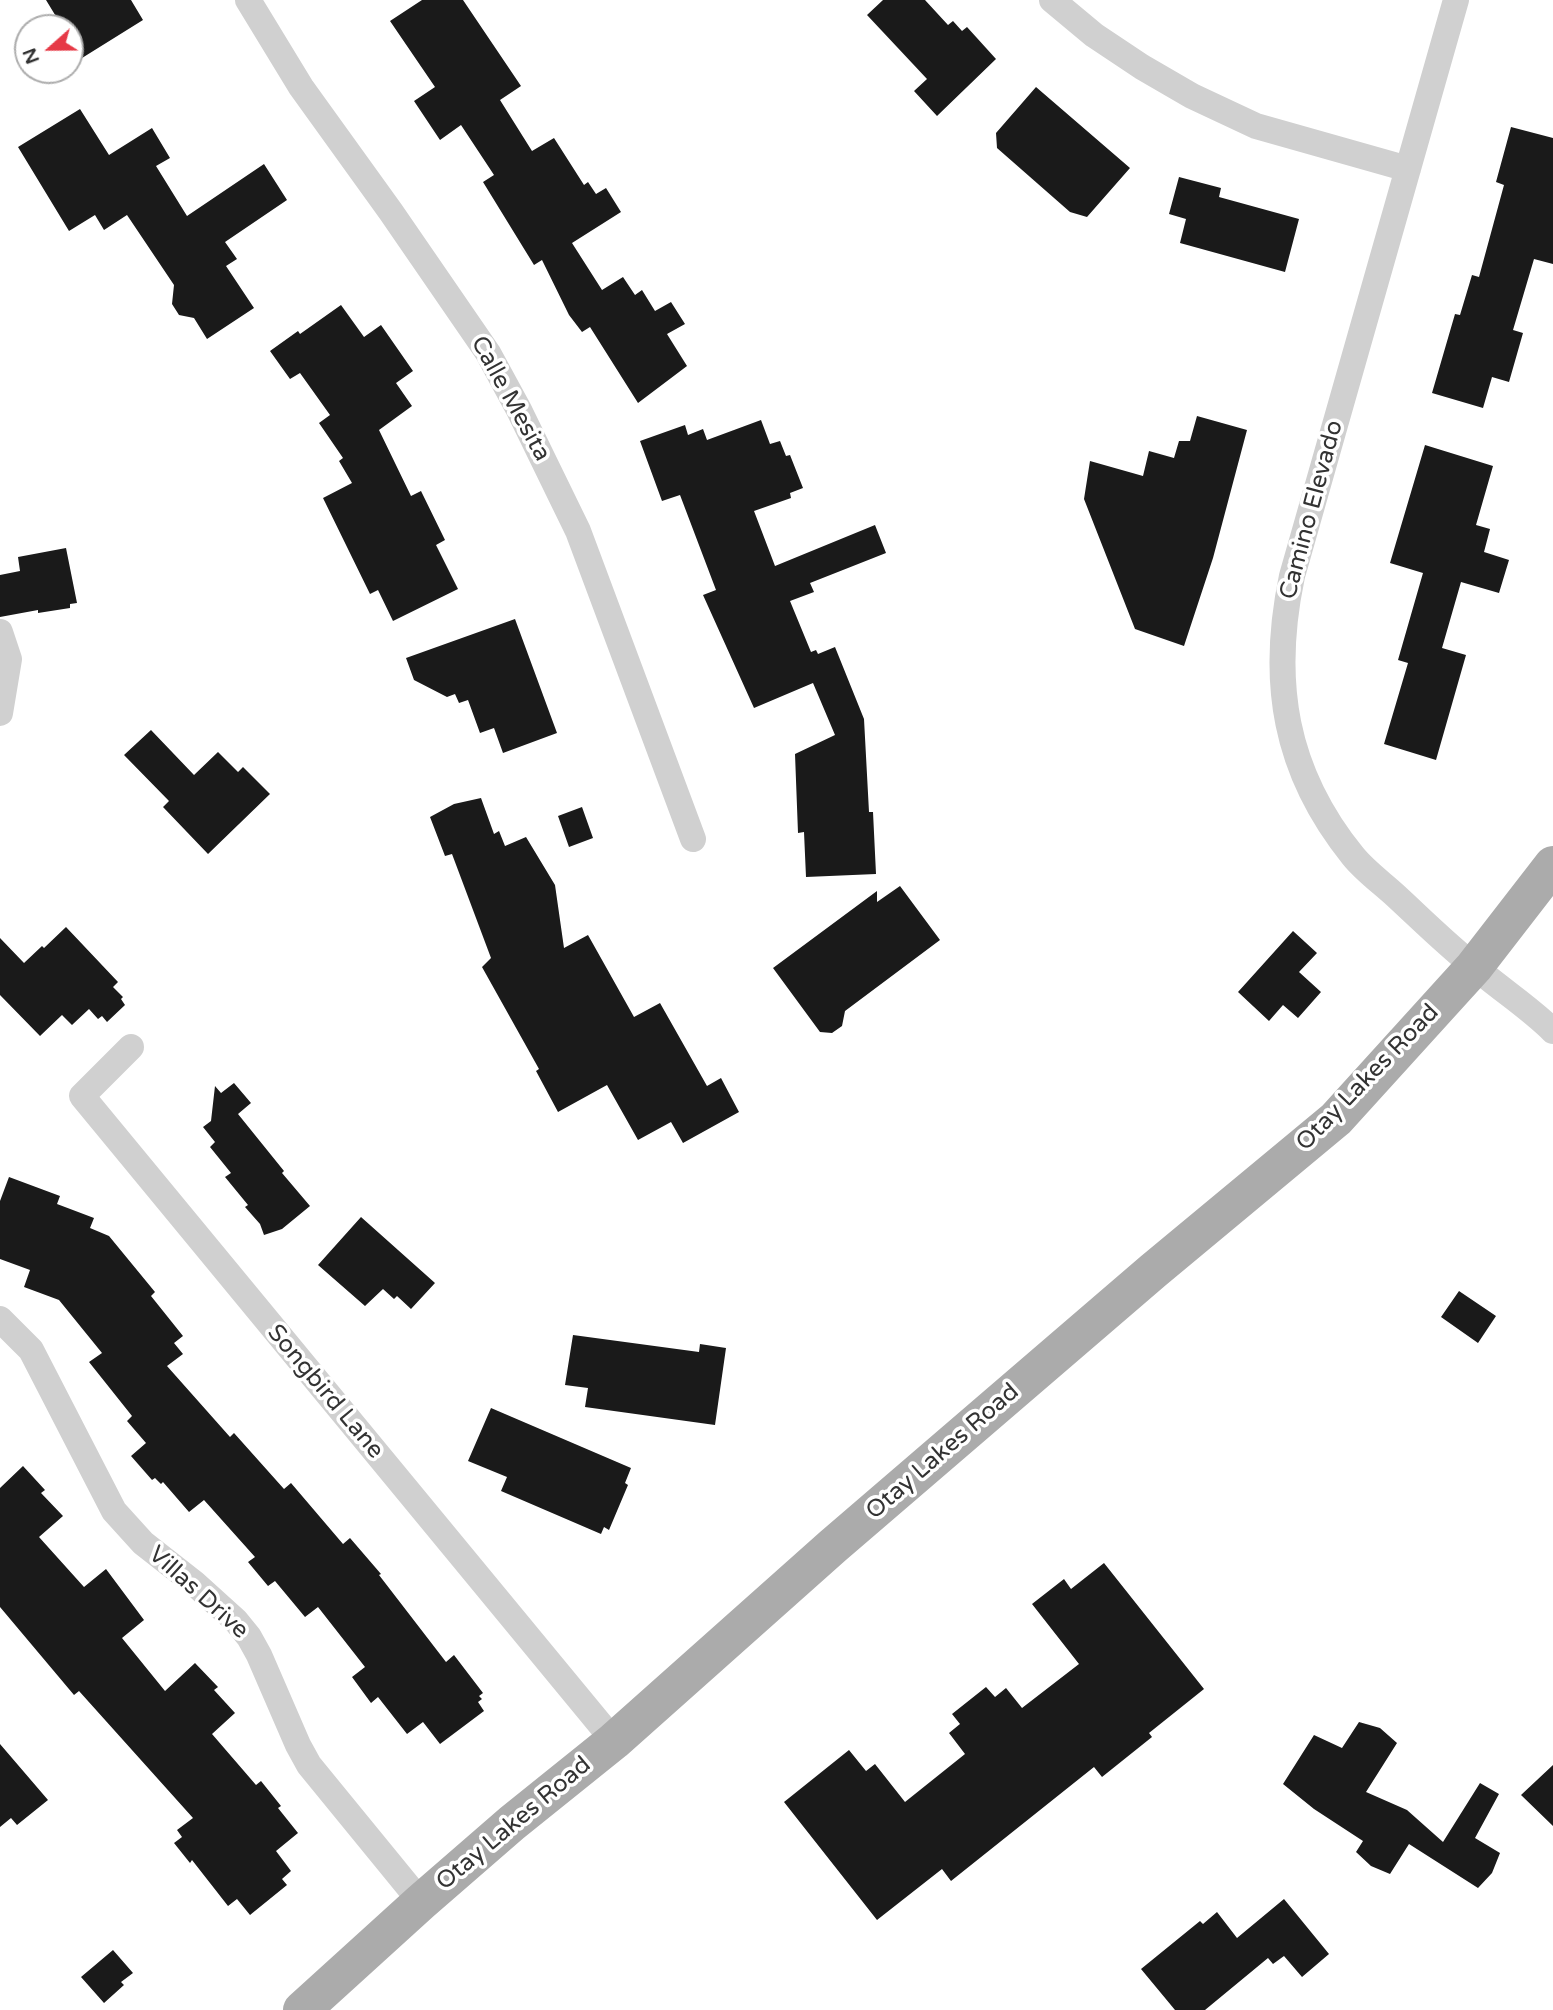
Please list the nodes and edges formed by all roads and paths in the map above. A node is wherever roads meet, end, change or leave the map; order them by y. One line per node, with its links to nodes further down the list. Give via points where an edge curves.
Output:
1 (247, 0): 7 (street, Calle Mesita, via 301,87 488,353 519,410 578,531)
2 (1052, 0): 4 (street, via 1142,67 1213,106 1256,126)
3 (1456, 0): 4 (street, Camino Elevado)
4 (1408, 169): 9 (street, Camino Elevado, via 1292,576 1281,644 1281,678 1294,746 1318,806 1335,833 1355,859)
5 (0, 632): 6 (street, via 9,659)
6 (0, 713)
7 (693, 839)
8 (1553, 865): 9 (main road, Otay Lakes Road)
9 (1474, 967): 10 (street, Camino Elevado); 13 (main road, Otay Lakes Road, via 1336,1119 886,1501)
10 (1553, 1031)
11 (131, 1047): 13 (street, Songbird Lane, via 82,1096)
12 (0, 1319): 14 (street, Villas Drive, via 31,1350 114,1511 143,1543 194,1583 249,1637 309,1765)
13 (614, 1741): 14 (main road, Otay Lakes Road)
14 (421, 1902): 15 (main road, Otay Lakes Road)
15 (302, 2010)

